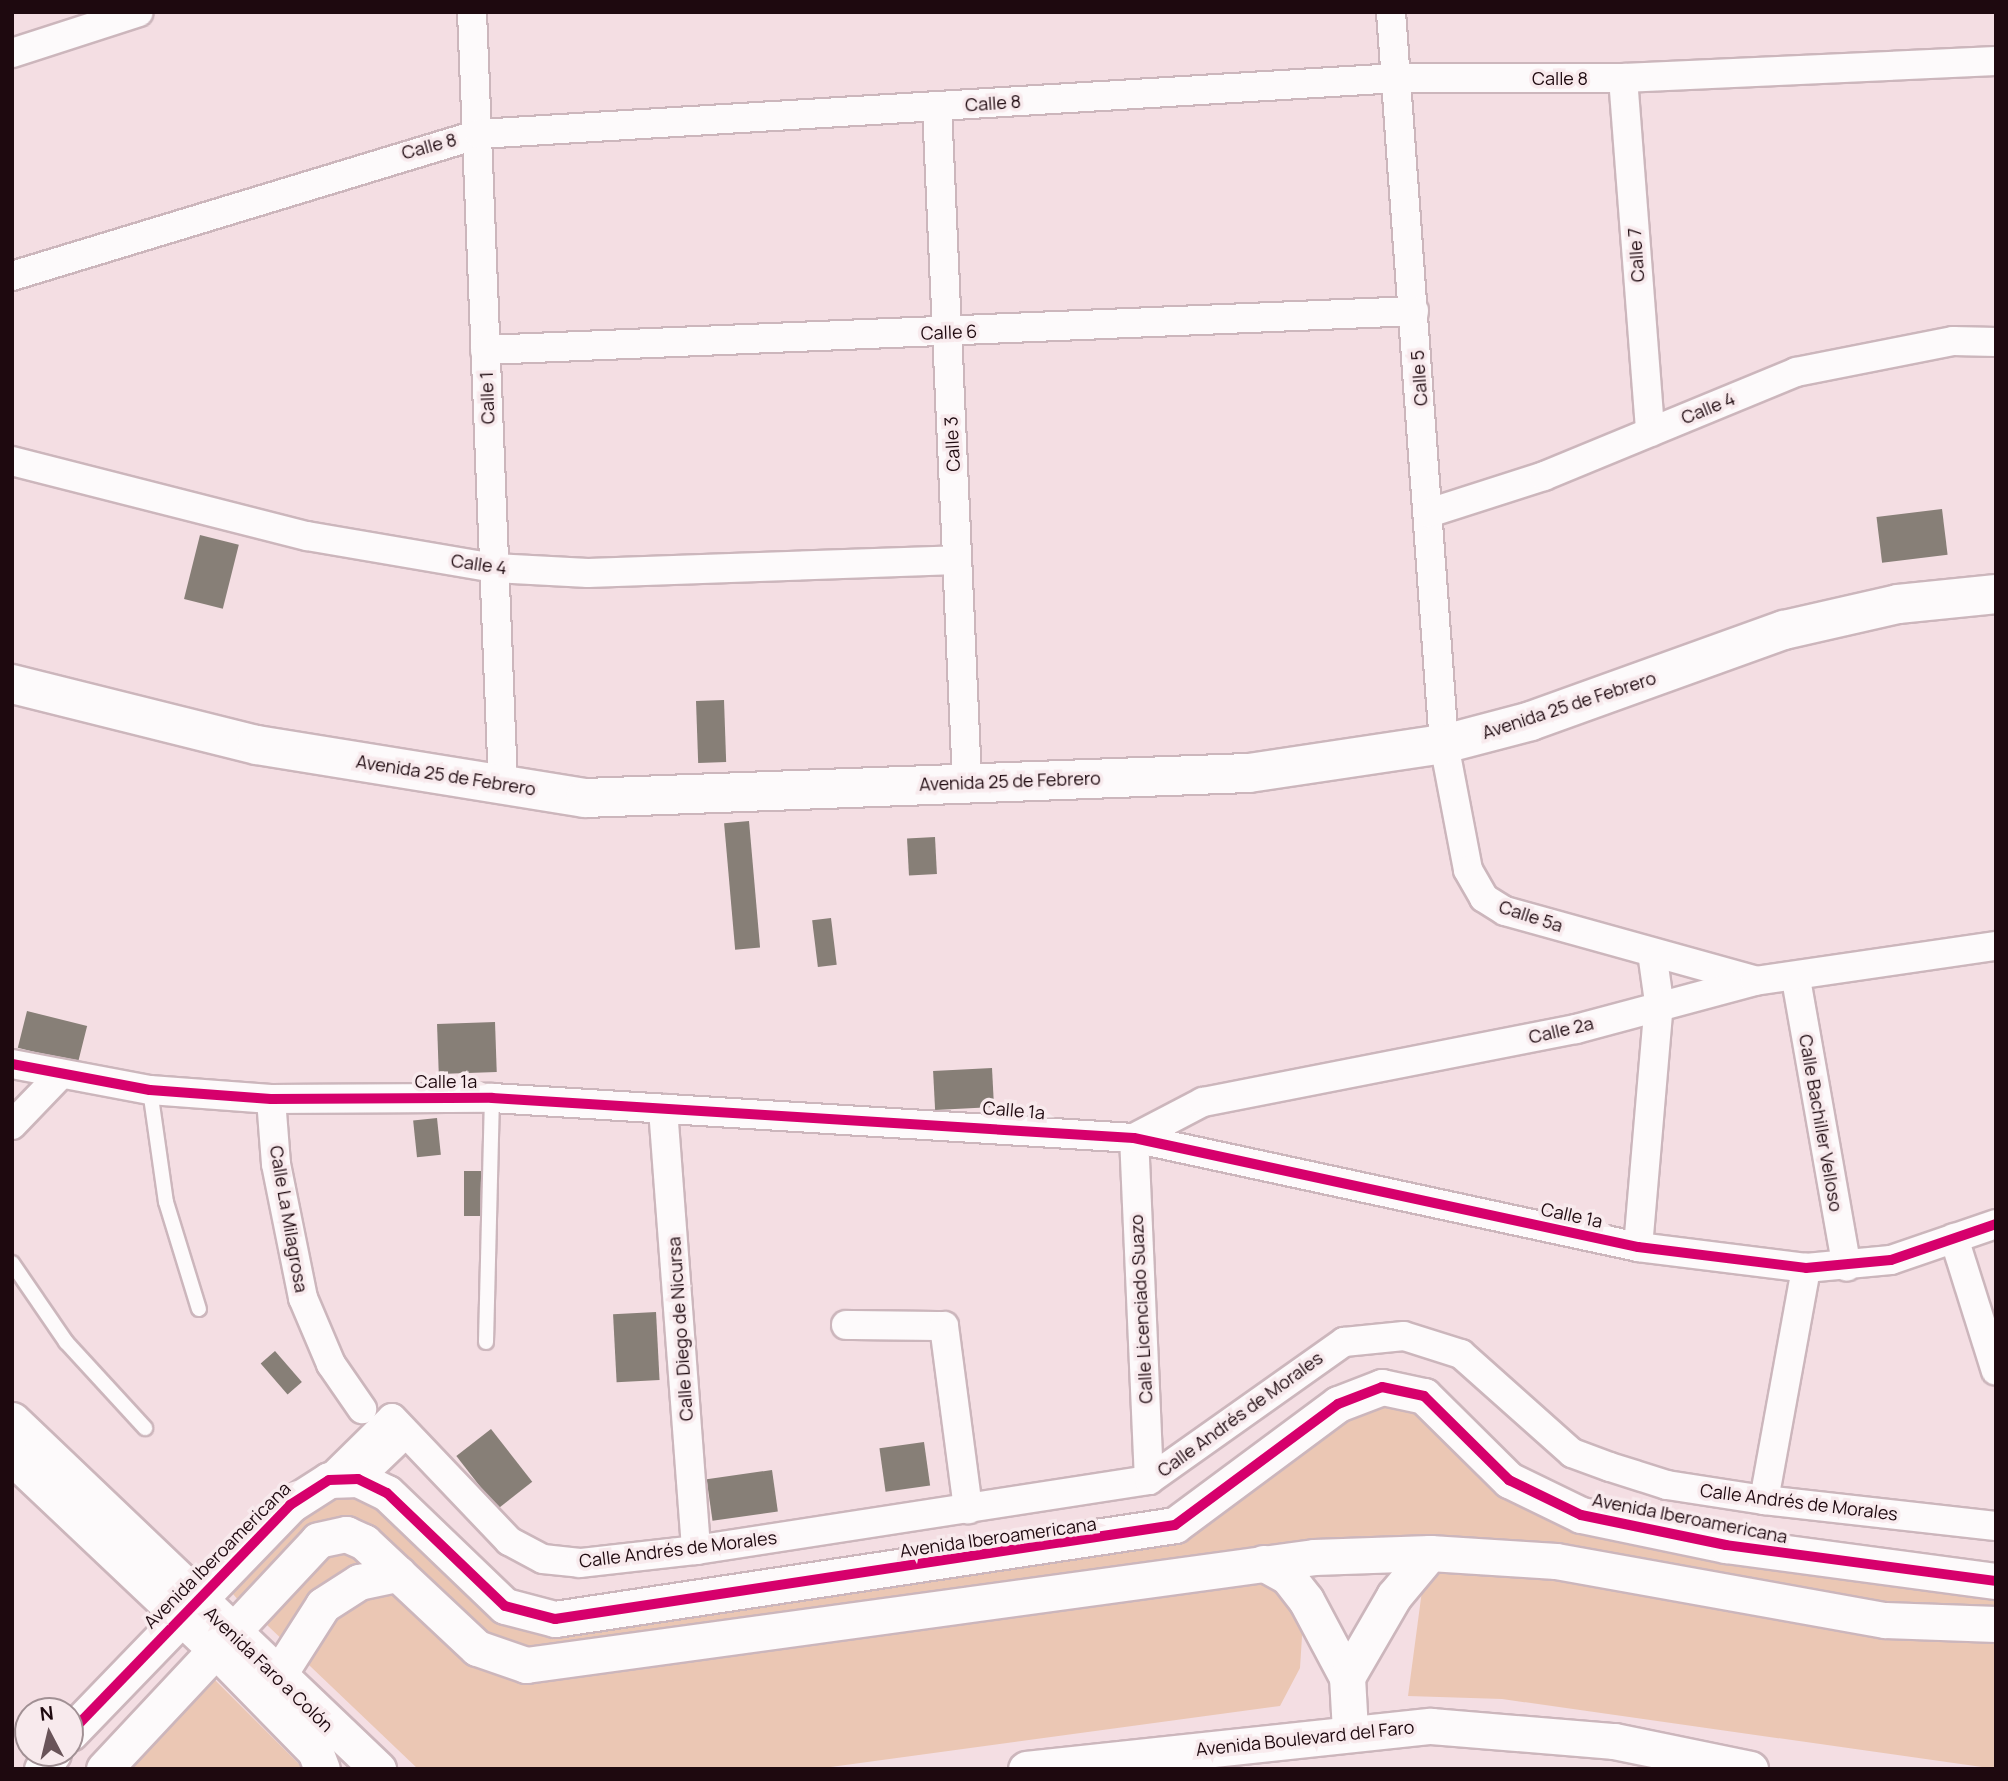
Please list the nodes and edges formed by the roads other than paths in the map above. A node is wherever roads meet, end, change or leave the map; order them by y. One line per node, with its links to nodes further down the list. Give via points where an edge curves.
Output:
1 (139, 12): 4 (street)
2 (472, 12): 9 (street, Calle 1)
3 (1391, 12): 6 (street, Calle 5)
4 (12, 53)
5 (1996, 61): 7 (street, Calle 8)
6 (1396, 78): 7 (street, Calle 8); 8 (street, Calle 8); 11 (street, Calle 5)
7 (1623, 78): 15 (street, Calle 7)
8 (937, 107): 9 (street, Calle 8); 12 (street, Calle 3)
9 (479, 134): 10 (street, Calle 8); 14 (street, Calle 1)
10 (12, 276)
11 (1414, 311): 12 (street, Calle 6); 17 (street, Calle 5)
12 (947, 332): 14 (street, Calle 6); 18 (street, Calle 3)
13 (1996, 342): 15 (street, Calle 4, via 1953,341 1796,372)
14 (485, 350): 19 (street, Calle 1)
15 (1650, 432): 17 (street, Calle 4)
16 (12, 461): 19 (street, Calle 4, via 307,536)
17 (1429, 513): 22 (street, Calle 5)
18 (957, 560): 19 (street, Calle 4, via 588,573); 23 (street, Calle 3)
19 (494, 568): 24 (street, Calle 1)
20 (1996, 594): 22 (main road, Avenida 25 de Febrero, via 1898,604 1784,630 1531,722)
21 (12, 684): 24 (main road, Avenida 25 de Febrero, via 257,745)
22 (1444, 744): 23 (main road, Avenida 25 de Febrero, via 1249,773); 26 (street, Calle 5a, via 1468,870 1484,898 1505,911)
23 (967, 781): 24 (main road, Avenida 25 de Febrero, via 585,798)
24 (503, 783)
25 (1996, 946): 27 (street, Calle 2a)
26 (1652, 952): 28 (street, Calle 5a); 29 (street)
27 (1796, 979): 28 (street, Calle 2a); 42 (street, Calle Bachiller Velloso)
28 (1755, 981): 29 (street, Calle 2a)
29 (1659, 1002): 37 (street, Calle 2a, via 1576,1029 1203,1101); 40 (street)
30 (12, 1064): 31 (street, Calle 1a)
31 (61, 1074): 32 (street, Calle 1a); 36 (street)
32 (150, 1090): 34 (street, Calle 1a); 44 (lane, via 166,1202)
33 (492, 1098): 34 (street, Calle 1a); 35 (street, Calle 1a); 46 (lane)
34 (271, 1099): 48 (street, Calle La Milagrosa, via 276,1164 303,1298 331,1364)
35 (663, 1109): 37 (street, Calle 1a, via 935,1121); 57 (street, Calle Diego de Nicursa)
36 (12, 1125)
37 (1134, 1138): 40 (street, Calle 1a); 53 (street, Calle Licenciado Suazo)
38 (1996, 1224): 39 (street, Calle 1a)
39 (1954, 1238): 42 (street, Calle 1a); 47 (street)
40 (1638, 1247): 43 (street, Calle 1a)
41 (12, 1263): 50 (lane, via 66,1342)
42 (1847, 1267): 43 (street, Calle 1a)
43 (1806, 1268): 54 (street)
44 (200, 1309)
45 (846, 1325): 55 (street, via 944,1326)
46 (486, 1342)
47 (1996, 1371)
48 (362, 1409)
49 (12, 1420): 62 (street, Avenida Faro a Colón)
50 (145, 1428)
51 (12, 1457): 62 (street, Avenida Faro a Colón)
52 (343, 1480): 57 (street, Calle Andrés de Morales, via 398,1426 509,1541 543,1559 580,1563); 61 (street, Avenida Iberoamericana, via 387,1493 505,1606 555,1619 1175,1525 1338,1405 1382,1387 1424,1396 1508,1479 1581,1515 1726,1545); 62 (street, Avenida Iberoamericana, via 290,1505)
53 (1149, 1480): 54 (street, Calle Andrés de Morales, via 1344,1342 1404,1336 1461,1354 1572,1452 1667,1485); 55 (street, Calle Andrés de Morales)
54 (1763, 1500): 56 (street, Calle Andrés de Morales)
55 (968, 1509): 57 (street, Calle Andrés de Morales)
56 (1996, 1526)
57 (696, 1550)
58 (1430, 1553): 59 (street); 63 (street, via 1556,1561 1885,1620); 66 (street, via 1394,1596)
59 (1263, 1563): 60 (street, via 526,1665 477,1648); 66 (street, via 1288,1577 1306,1600)
60 (398, 1574): 64 (street, via 346,1534 318,1540); 65 (street, via 359,1583 323,1605)
61 (1996, 1581)
62 (187, 1606): 64 (street, Avenida Faro a Colón); 67 (street, Avenida Iberoamericana)
63 (1996, 1624)
64 (224, 1641): 65 (street, Avenida Faro a Colón); 69 (street); 70 (street, Avenida Faro a Colón, via 315,1751)
65 (277, 1677): 71 (street, Avenida Faro a Colón)
66 (1347, 1677): 68 (street)
67 (84, 1718)
68 (1350, 1730): 72 (street, Avenida Boulevard del Faro); 73 (street, Avenida Boulevard del Faro, via 1520,1731 1614,1741)
69 (104, 1769)
70 (322, 1769)
71 (378, 1769)
72 (1026, 1769)
73 (1750, 1769)

